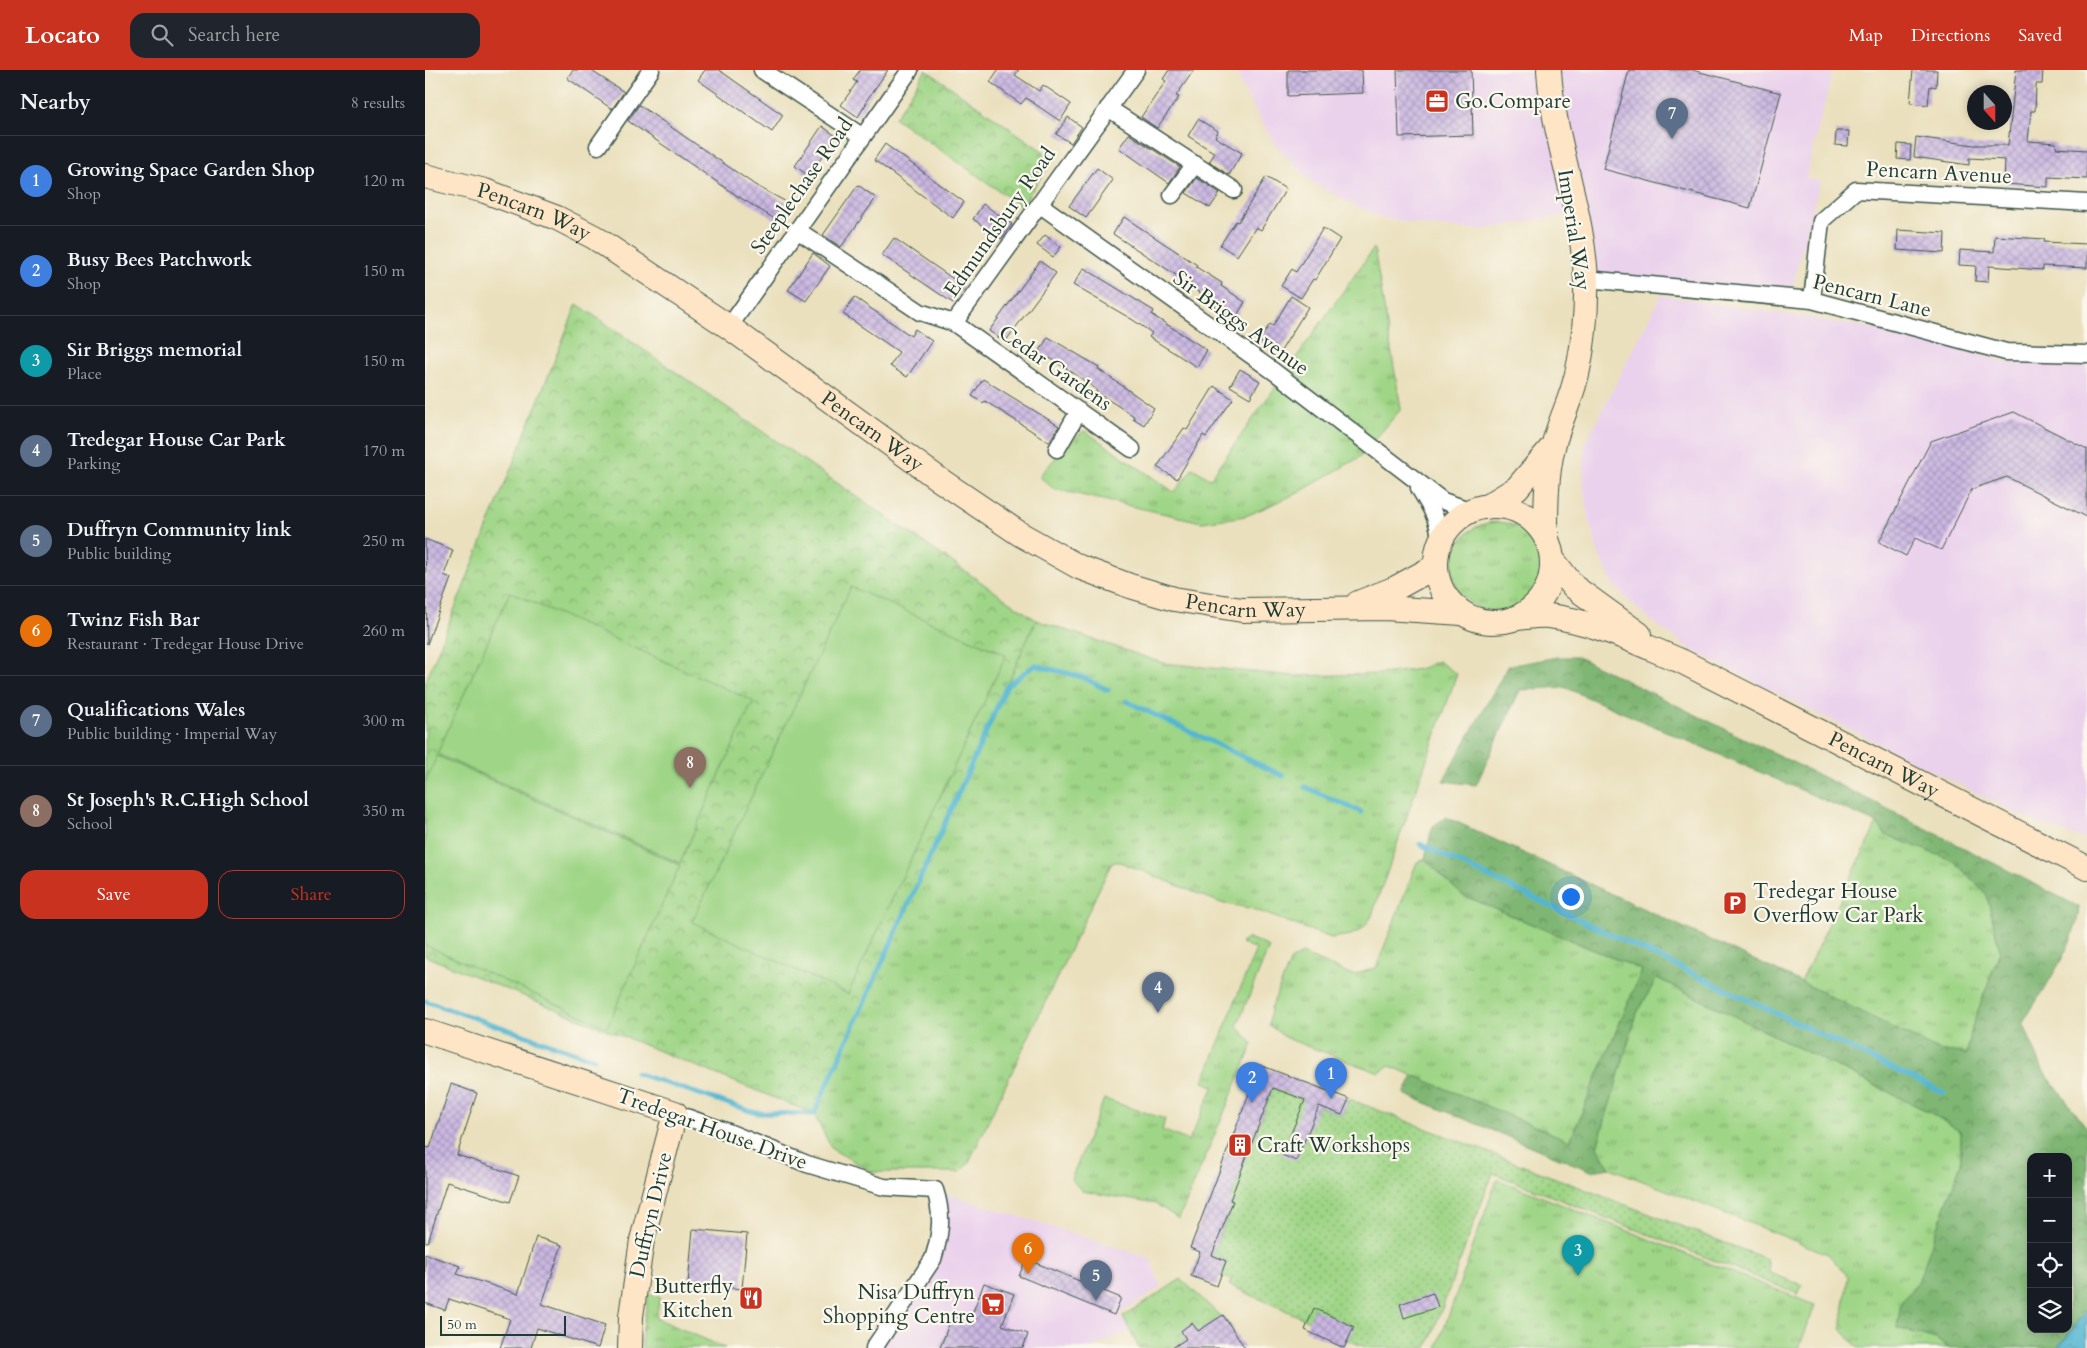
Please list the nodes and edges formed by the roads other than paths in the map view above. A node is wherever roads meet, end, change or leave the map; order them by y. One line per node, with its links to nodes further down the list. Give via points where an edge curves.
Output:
1 (651, 70): 8 (street)
2 (762, 70): 7 (street)
3 (910, 70): 7 (street, Steeplechase Road)
4 (1136, 70): 6 (street, Edmundsbury Road)
5 (1549, 70): 16 (street, Imperial Way)
6 (1108, 108): 9 (street); 14 (street, Edmundsbury Road)
7 (863, 137): 15 (street, Steeplechase Road)
8 (598, 146)
9 (1195, 164): 11 (street); 12 (street)
10 (425, 176): 19 (street, Pencarn Way, via 485,191 557,218 620,253)
11 (1234, 190)
12 (1172, 195)
13 (2087, 203): 17 (street, Pencarn Avenue, via 1856,190 1821,221)
14 (1039, 204): 18 (street, Edmundsbury Road); 25 (street, Sir Briggs Avenue, via 1276,373)
15 (797, 230): 18 (street, Edmundsbury Road, via 920,312); 19 (street, Steeplechase Road)
16 (1586, 279): 17 (street, Pencarn Lane); 22 (street, Imperial Way, via 1575,384)
17 (1812, 300): 20 (street, Pencarn Lane, via 2006,352)
18 (954, 323): 21 (street, Cedar Gardens)
19 (729, 327): 30 (street, Pencarn Way, via 940,480 1020,534 1079,567 1174,599 1241,610)
20 (2087, 354)
21 (1079, 411): 23 (street, Cedar Gardens); 24 (street)
22 (1553, 446): 26 (street, Imperial Way, via 1517,488); 28 (street, Imperial Way, via 1546,492)
23 (1132, 448)
24 (1057, 449)
25 (1415, 482): 26 (street, Sir Briggs Avenue, via 1443,501); 27 (street, Sir Briggs Avenue, via 1435,513)
26 (1479, 509): 27 (street, via 1455,522); 28 (street, via 1504,507 1521,513 1535,523)
27 (1440, 543): 29 (street)
28 (1549, 548): 32 (street, via 1551,577 1544,594 1533,608); 33 (street, Pencarn Way, via 1575,587 1620,622)
29 (1436, 566): 30 (street, Pencarn Way, via 1397,588); 31 (street, via 1439,584 1448,600)
30 (1345, 608): 31 (street, Pencarn Way)
31 (1462, 613): 32 (street, via 1483,622)
32 (1517, 618): 33 (street, Pencarn Way, via 1546,616 1565,619 1624,637)
33 (1681, 661): 34 (street, Pencarn Way)
34 (2087, 868)
35 (425, 1031): 36 (street, Tredegar House Drive)
36 (675, 1114): 37 (street, Duffryn Drive, via 642,1240 631,1316); 38 (street, Tredegar House Drive, via 807,1164 883,1187 935,1190 941,1210 933,1259)
37 (630, 1348)
38 (874, 1348)

